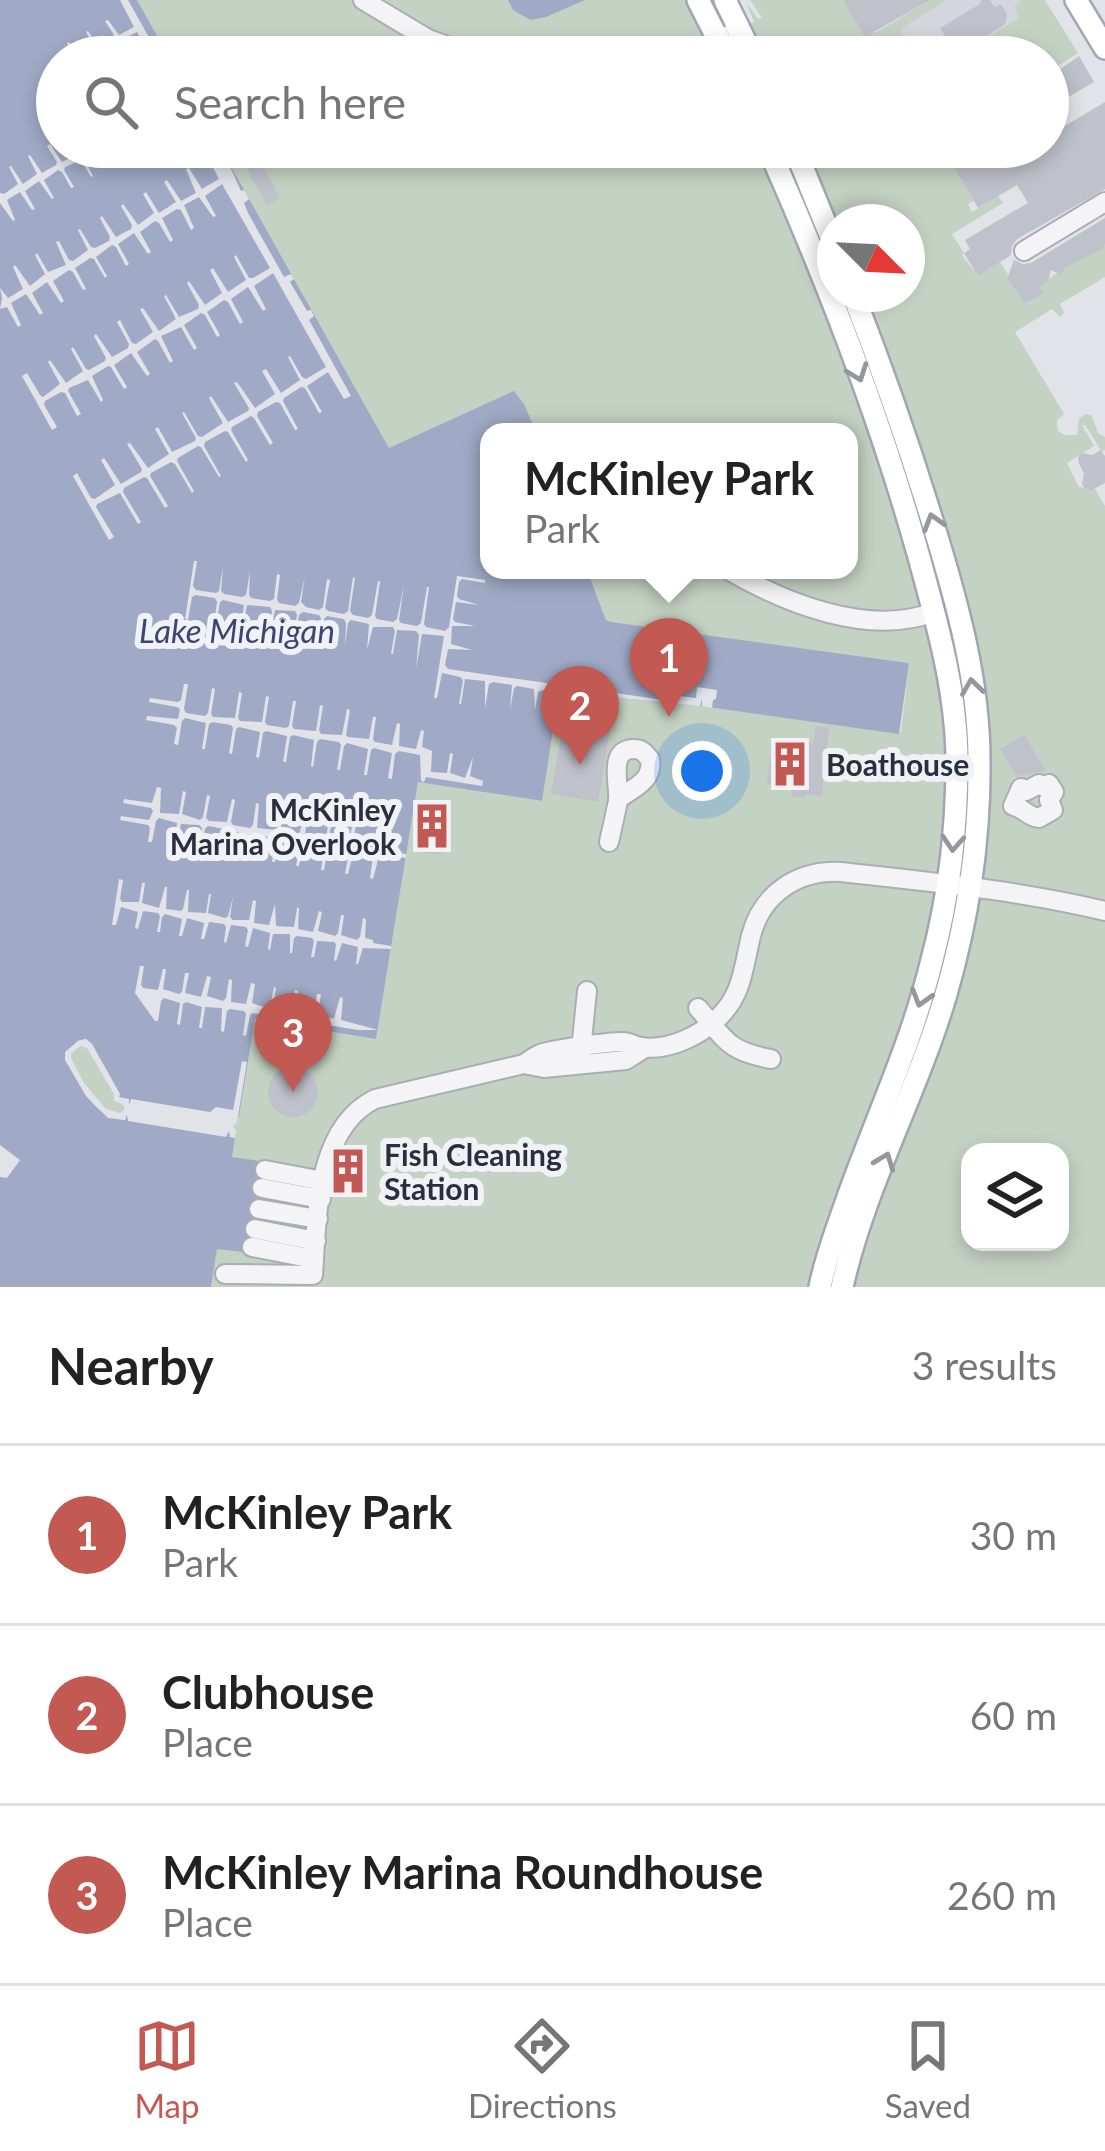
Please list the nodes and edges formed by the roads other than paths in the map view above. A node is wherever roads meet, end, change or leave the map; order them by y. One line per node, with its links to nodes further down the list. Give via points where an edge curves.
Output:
1 (363, 0): 6 (street)
2 (698, 0): 7 (main road)
3 (725, 0): 5 (main road)
4 (1076, 0): 10 (main road)
5 (740, 30): 8 (street); 9 (main road)
6 (423, 36)
7 (717, 36)
8 (734, 36)
9 (743, 36)
10 (1105, 48)
11 (777, 168): 18 (main road, one-way to 18, via 880,430)
12 (803, 168): 14 (main road)
13 (1105, 202): 15 (street)
14 (817, 204)
15 (1024, 251)
16 (860, 312): 21 (main road, one-way to 16, via 979,758 964,637)
17 (743, 579): 18 (street, via 803,608 880,620)
18 (934, 612): 21 (main road, one-way to 21, via 952,707)
19 (618, 799): 20 (street)
20 (609, 842)
21 (960, 886): 22 (street); 25 (street, via 823,871 794,880 757,919 741,984); 32 (main road, one-way to 32); 33 (main road, one-way to 21, via 931,1043 952,970)
22 (1105, 911)
23 (587, 991): 26 (street)
24 (698, 1008): 25 (street)
25 (712, 1024): 26 (street, via 688,1039 645,1048 625,1042); 27 (street, via 727,1045)
26 (580, 1056): 29 (street, via 541,1054 362,1105 333,1142)
27 (771, 1059)
28 (264, 1179): 29 (street)
29 (321, 1200): 30 (street); 30 (street, via 256,1228)
30 (315, 1250): 31 (street, via 313,1275)
31 (225, 1274)
32 (820, 1287)
33 (842, 1287)

